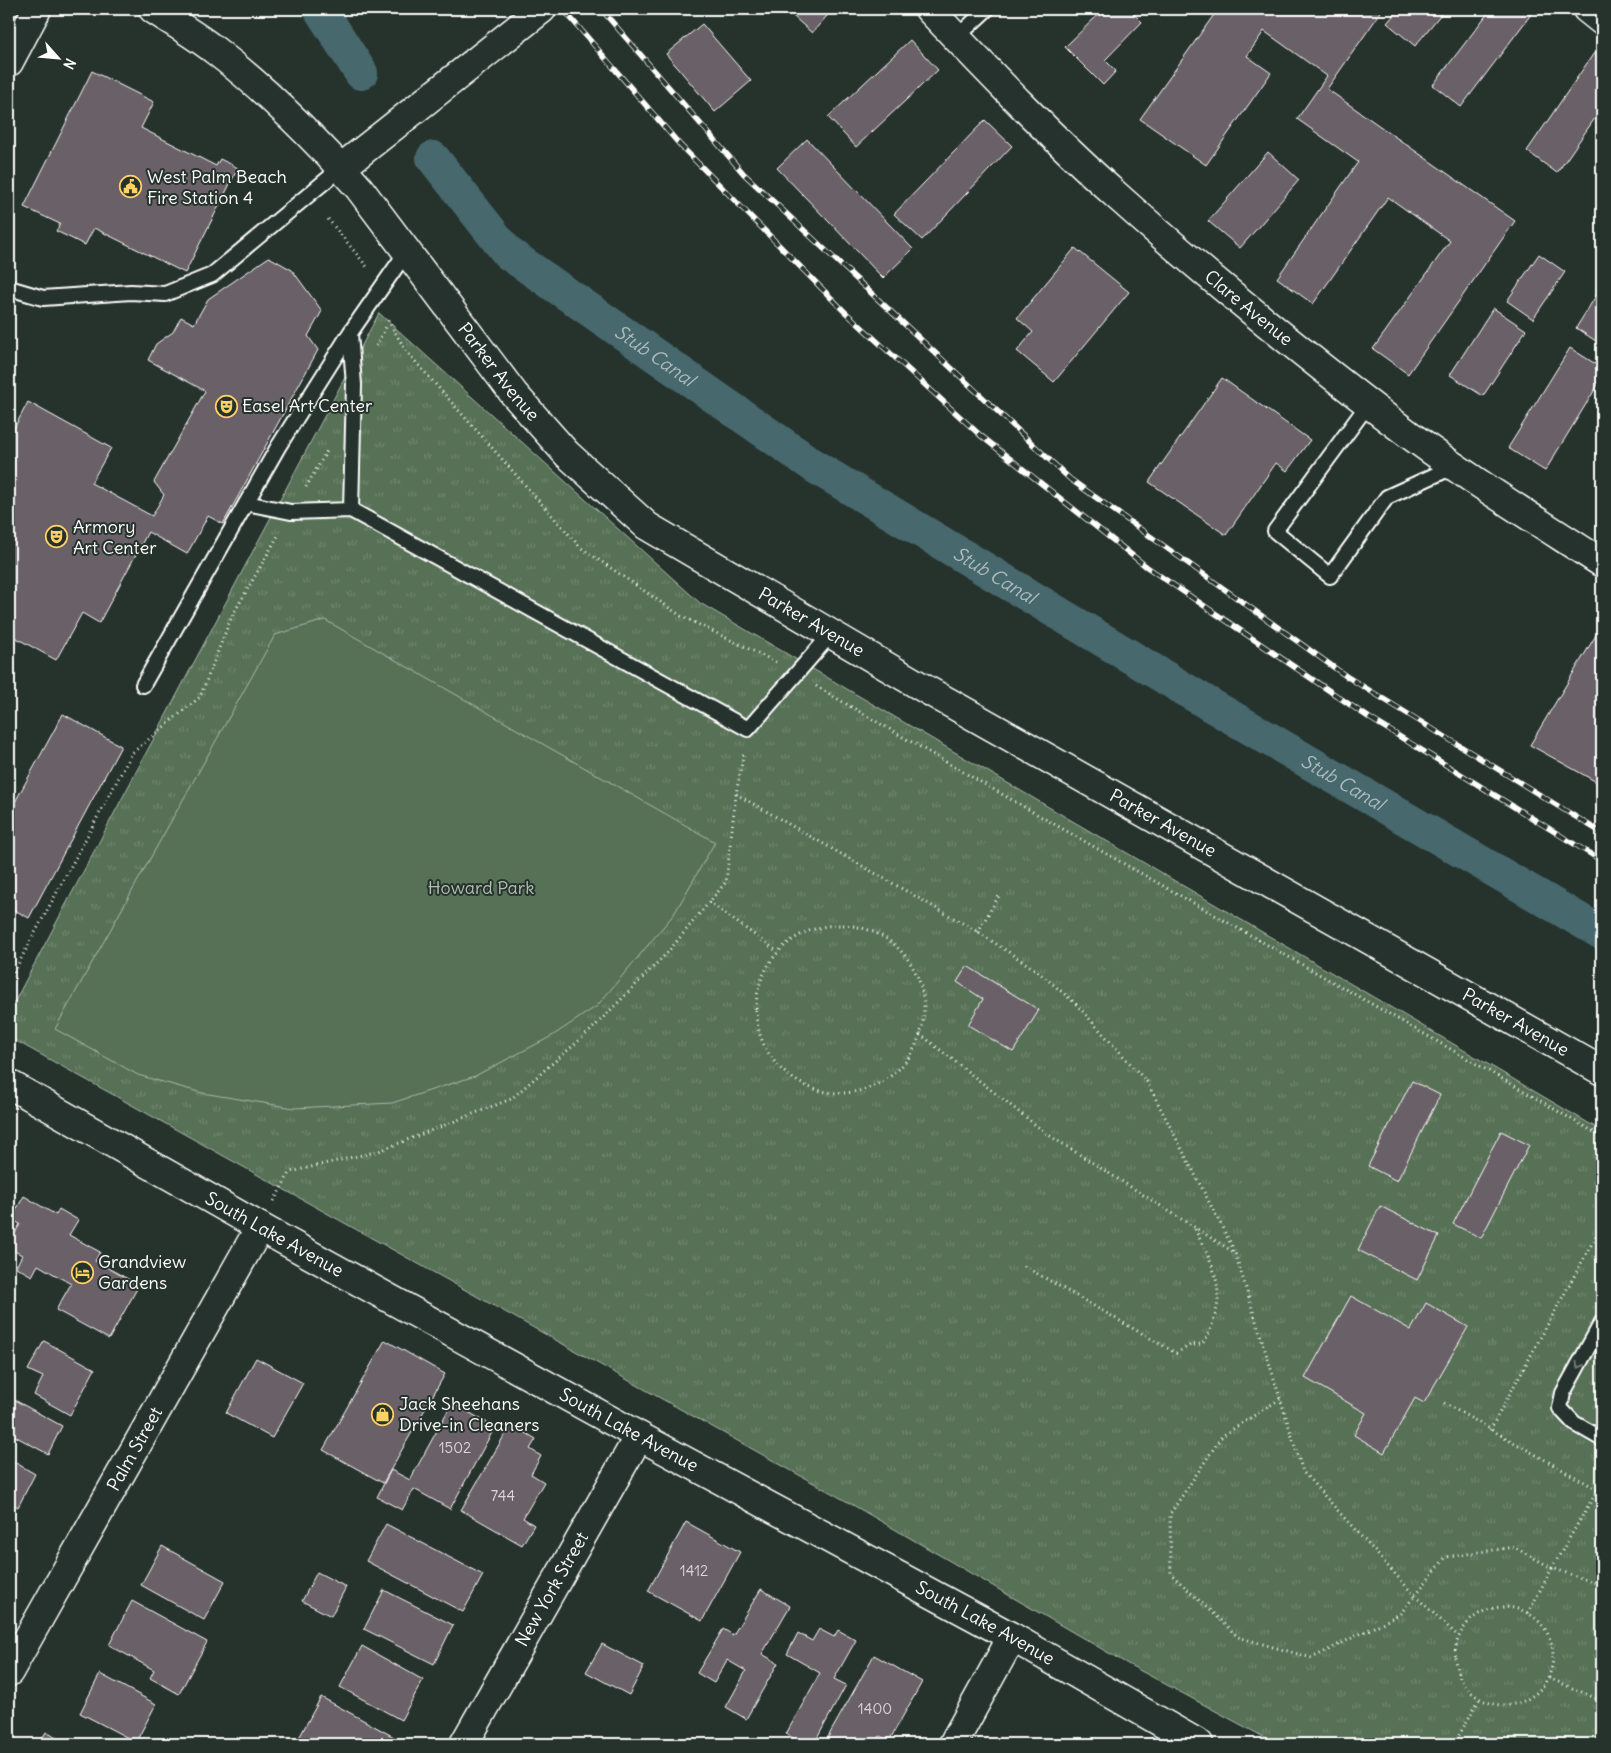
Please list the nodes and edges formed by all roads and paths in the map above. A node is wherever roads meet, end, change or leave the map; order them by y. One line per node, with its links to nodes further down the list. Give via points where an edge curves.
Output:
1 (37, 9): 9 (street)
2 (153, 9): 10 (street, Parker Avenue, via 216,51 285,110)
3 (542, 9): 10 (street)
4 (929, 9): 8 (street, Clare Avenue)
5 (987, 9): 8 (lane)
6 (1587, 9): 7 (street)
7 (1602, 21)
8 (956, 38): 17 (street, Clare Avenue, via 1114,193 1235,298)
9 (9, 62)
10 (341, 168): 11 (street, Parker Avenue); 12 (lane, via 212,275 165,294 131,292 43,298)
11 (407, 251): 15 (lane); 24 (street, Parker Avenue, via 514,394 582,467 647,526)
12 (9, 288)
13 (393, 315): 14 (path)
14 (388, 323): 16 (path); 25 (path, via 406,351 580,547 681,616 768,657)
15 (350, 333): 16 (lane); 20 (lane)
16 (354, 385): 21 (lane)
17 (1369, 403): 19 (street, Clare Avenue); 19 (lane, via 1275,531 1330,576 1387,497)
18 (330, 444): 22 (path)
19 (1456, 466): 23 (street, Clare Avenue)
20 (246, 503): 22 (lane); 26 (lane)
21 (351, 510): 22 (lane); 27 (lane)
22 (291, 512): 33 (path, via 231,618 200,697 132,754)
23 (1602, 563)
24 (831, 634): 25 (lane); 35 (street, Parker Avenue)
25 (796, 674): 27 (lane); 37 (path, via 978,782)
26 (143, 685)
27 (748, 729): 28 (path)
28 (736, 794): 30 (path, via 726,882); 31 (path)
29 (1000, 894): 31 (path)
30 (709, 902): 32 (path); 39 (path, via 667,953 590,1031 511,1098 379,1151 290,1172)
31 (978, 932): 41 (path, via 1036,970 1075,1003 1148,1082)
32 (778, 952): 34 (path, via 796,937 818,927 850,924 880,934 905,954 921,981 925,1013); 34 (path, via 761,979 757,995 757,1022 763,1044 772,1058 783,1071 802,1084 834,1093 868,1089 888,1078 904,1063 912,1054)
33 (9, 981)
34 (920, 1034): 40 (path, via 1047,1134)
35 (1602, 1071)
36 (9, 1084): 39 (street, South Lake Avenue)
37 (1602, 1137)
38 (1602, 1225): 46 (path)
39 (260, 1227): 47 (street, South Lake Avenue); 57 (street, Palm Street)
40 (1194, 1227): 41 (path); 42 (path, via 1214,1269 1218,1285 1217,1308 1212,1327 1202,1344 1176,1352)
41 (1235, 1253): 44 (path)
42 (1024, 1266)
43 (1602, 1322): 48 (lane, one-way to 48, via 1563,1394 1560,1408 1574,1423)
44 (1281, 1399): 53 (path, via 1303,1472); 53 (path, via 1222,1436 1170,1514 1171,1574 1238,1637 1312,1658 1400,1614)
45 (1444, 1403): 46 (path)
46 (1490, 1430): 49 (path)
47 (639, 1436): 56 (street, South Lake Avenue); 61 (street, New York Street)
48 (1602, 1439)
49 (1598, 1489): 50 (path); 51 (path)
50 (1602, 1492)
51 (1552, 1568): 52 (path); 53 (path, via 1514,1547 1446,1556); 54 (path)
52 (1602, 1585)
53 (1414, 1596): 55 (path)
54 (1528, 1613): 55 (path, via 1510,1606 1494,1607 1479,1613); 58 (path, via 1548,1632 1553,1647)
55 (1458, 1636): 59 (path, via 1456,1668 1461,1682)
56 (1012, 1637): 62 (street); 63 (street, South Lake Avenue)
57 (9, 1672)
58 (1549, 1678): 59 (path, via 1528,1700 1514,1705 1499,1706); 60 (path)
59 (1479, 1700): 64 (path)
60 (1602, 1701)
61 (464, 1744)
62 (953, 1744)
63 (1199, 1744)
64 (1454, 1744)

